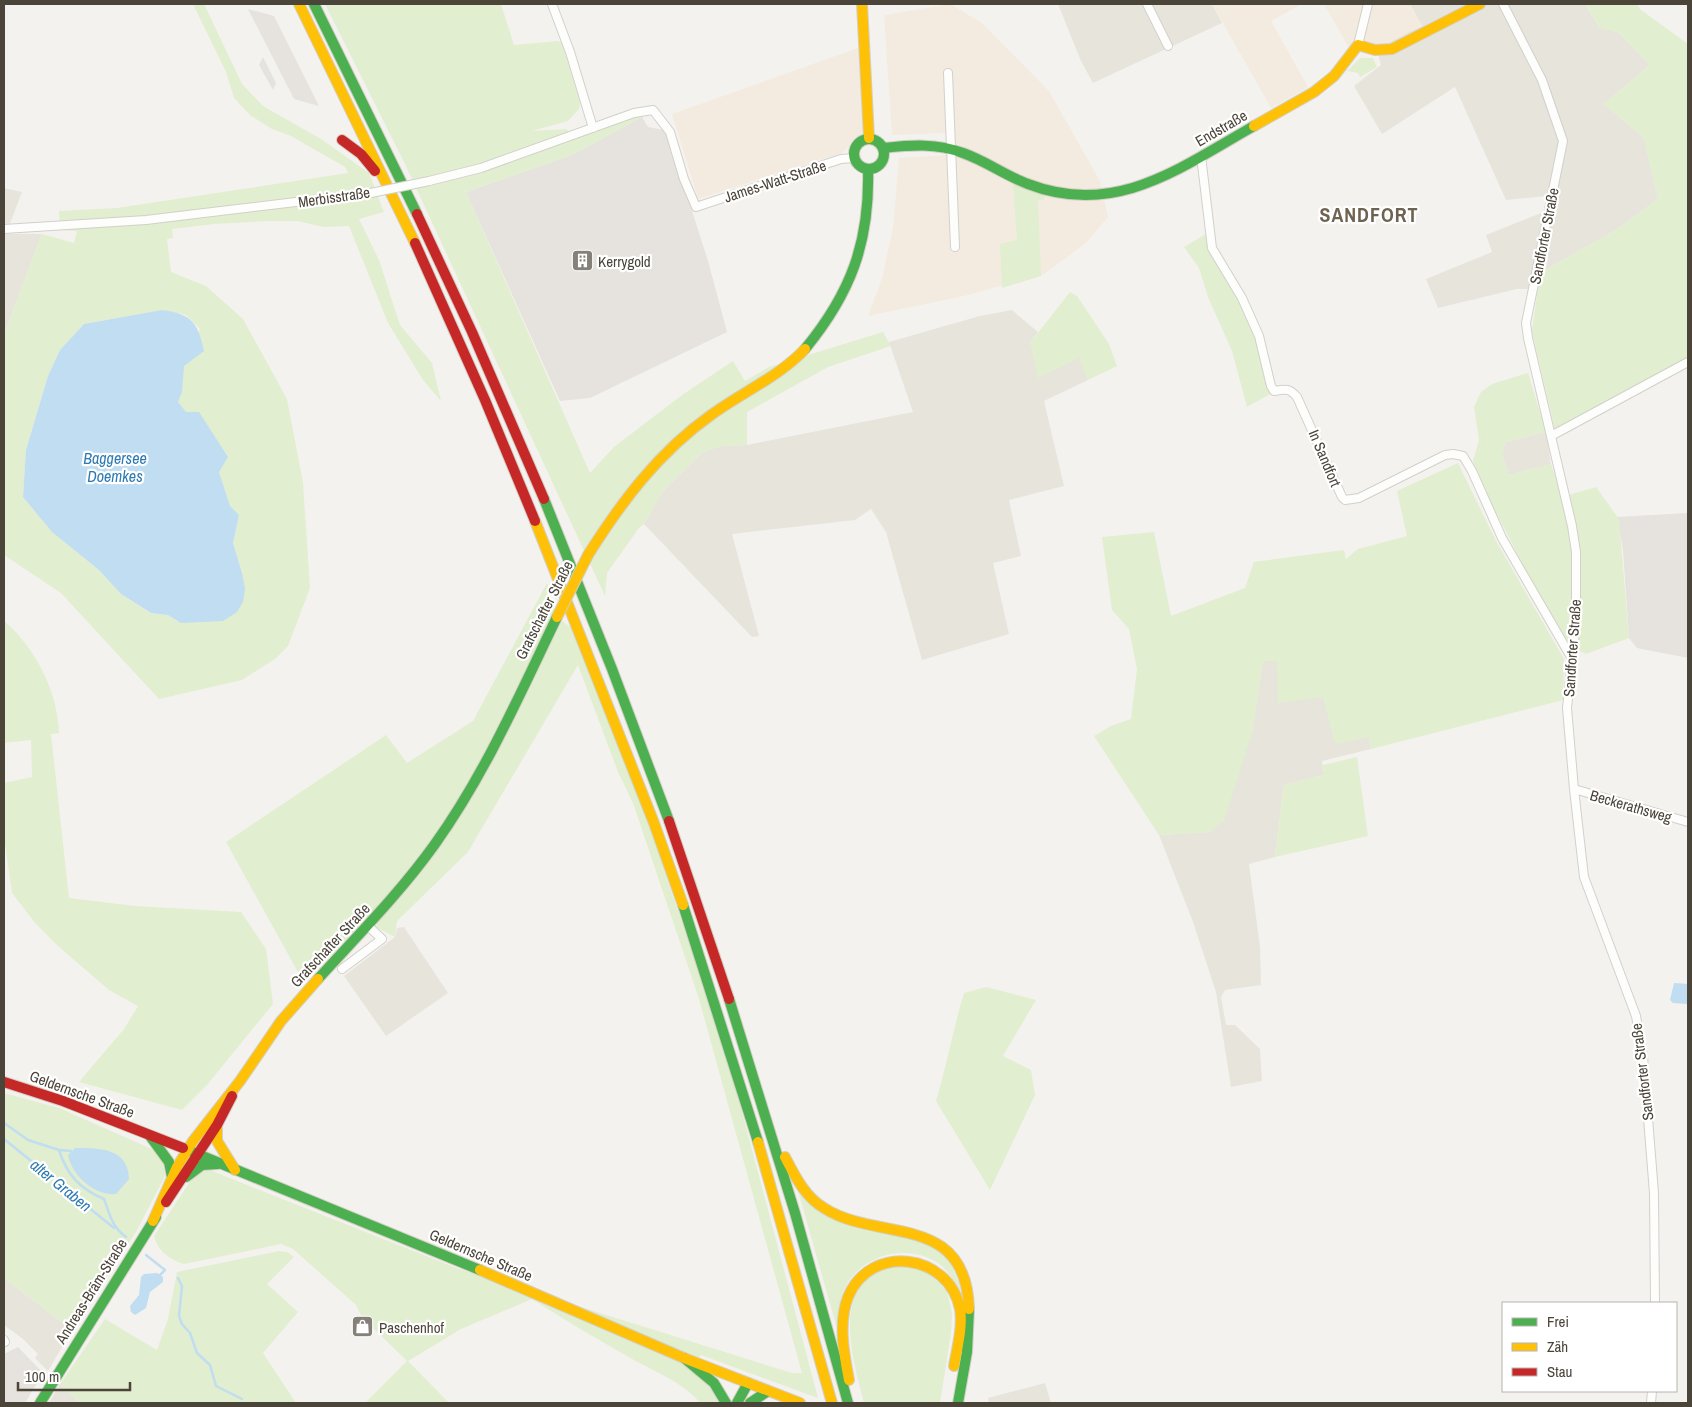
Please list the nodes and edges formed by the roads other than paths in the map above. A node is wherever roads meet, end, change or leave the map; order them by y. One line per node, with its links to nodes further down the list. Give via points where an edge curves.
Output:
1 (298, 4): 22 (main road, via 367,140)
2 (314, 4): 34 (main road, via 438,257 585,599 696,898)
3 (552, 4): 12 (street)
4 (862, 4): 13 (main road)
5 (1147, 4): 10 (street)
6 (1368, 4): 9 (street)
7 (1480, 4): 9 (main road, via 1392,49 1375,50)
8 (1504, 4): 25 (street, Sandforter Straße, via 1542,80 1563,141 1526,323)
9 (1358, 45): 17 (main road, Endstraße, via 1334,76 1314,92)
10 (1168, 46)
11 (948, 73): 16 (street)
12 (593, 128): 20 (street, Merbisstraße, via 634,113 653,110 670,132); 21 (street, Merbisstraße, bridge, via 481,168 371,193 146,220)
13 (869, 138): 15 (main road); 18 (main road, via 857,144)
14 (342, 140): 22 (main road, via 371,164)
15 (884, 148): 16 (main road, Endstraße, via 923,144); 19 (main road, via 884,160 875,168)
16 (952, 150): 17 (main road, Endstraße, via 1049,191 1098,196 1147,184); 23 (street)
17 (1201, 156): 26 (street, In Sandfort, via 1212,248 1242,298 1259,336 1271,386 1274,391 1291,390 1297,397 1342,497 1345,500 1359,498 1445,455 1463,456 1502,538)
18 (854, 158): 19 (main road, via 859,166); 20 (street, James-Watt-Straße, via 841,159)
19 (868, 169): 29 (main road, Grafschafter Straße, bridge, via 863,244 840,302 802,351 683,436 643,477 619,508 588,556 472,787 436,844)
20 (696, 207)
21 (4, 229)
22 (408, 231): 50 (main road, via 457,332 525,493 674,879 791,1246)
23 (955, 247)
24 (1688, 362): 25 (street)
25 (1552, 436): 26 (street, Sandforter Straße, via 1576,552 1576,621)
26 (1571, 657): 27 (street, Sandforter Straße, via 1567,708)
27 (1574, 789): 28 (street, Beckerathsweg); 41 (street, Sandforter Straße, via 1584,877 1636,1016 1643,1056 1654,1193)
28 (1688, 822)
29 (368, 926): 30 (street, Grafschafter Straße, via 382,939); 32 (main road, Grafschafter Straße, via 288,1013)
30 (342, 969)
31 (4, 1082): 35 (main road, Geldernsche Straße, via 63,1101)
32 (239, 1082): 33 (main road, Grafschafter Straße); 36 (main road, Grafschafter Straße)
33 (217, 1125): 37 (main road, Grafschafter Straße); 39 (main road, via 217,1141)
34 (771, 1132): 51 (main road); 53 (main road, via 802,1188 823,1208 865,1224 907,1231 933,1240 958,1263 967,1287 969,1313)
35 (149, 1136): 36 (main road, Geldernsche Straße); 40 (main road, Geldernsche Straße, via 170,1162)
36 (187, 1150): 37 (main road, Geldernsche Straße); 40 (main road, Andreas-Bräm-Straße)
37 (197, 1154): 38 (main road, Geldernsche Straße); 40 (main road, Andreas-Bräm-Straße)
38 (220, 1164): 39 (main road, Geldernsche Straße); 40 (main road, via 202,1165)
39 (235, 1170): 42 (main road, Geldernsche Straße, via 509,1282)
40 (176, 1180): 45 (main road, Andreas-Bräm-Straße)
41 (1655, 1302)
42 (684, 1358): 43 (main road, Geldernsche Straße); 46 (main road, via 714,1380)
43 (748, 1384): 44 (main road, Geldernsche Straße); 47 (main road); 48 (main road)
44 (768, 1392): 48 (main road); 49 (main road, Geldernsche Straße)
45 (40, 1403)
46 (726, 1403)
47 (737, 1403)
48 (749, 1403)
49 (800, 1403)
50 (832, 1403)
51 (850, 1403): 52 (main road, via 844,1332 848,1297 855,1284 871,1269 889,1261 905,1260 920,1262 935,1270 956,1295 960,1310)
52 (949, 1403)
53 (960, 1403)

